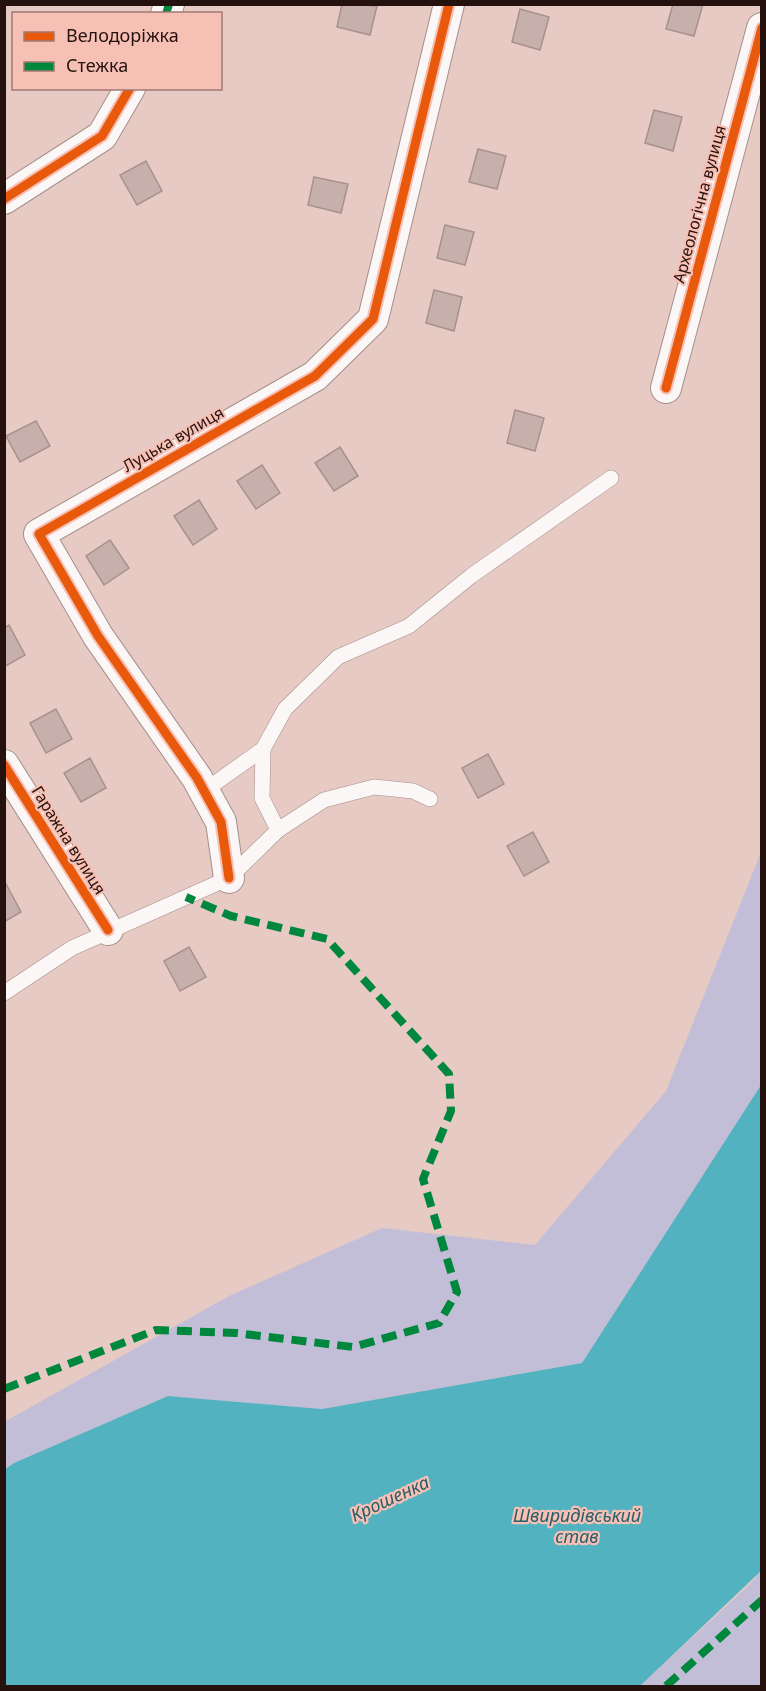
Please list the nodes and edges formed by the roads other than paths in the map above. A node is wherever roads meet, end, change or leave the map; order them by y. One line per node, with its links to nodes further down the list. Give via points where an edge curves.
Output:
1 (449, 4): 9 (street, Луцька вулиця, via 374,319 315,376 39,534 98,636)
2 (762, 28): 5 (street, Археологічна вулиця)
3 (129, 90): 4 (street, via 102,136)
4 (4, 199)
5 (666, 388)
6 (610, 478): 7 (lane, via 471,576 409,626 338,657 285,709)
7 (263, 749): 9 (lane); 11 (lane, via 262,798)
8 (4, 765): 13 (street, Гаражна вулиця)
9 (204, 791): 12 (street, Луцька вулиця, via 221,822)
10 (430, 799): 11 (lane, via 413,791 374,787 324,800)
11 (278, 830): 12 (lane)
12 (229, 878): 13 (lane)
13 (108, 930): 14 (lane, via 72,948)
14 (4, 993)

